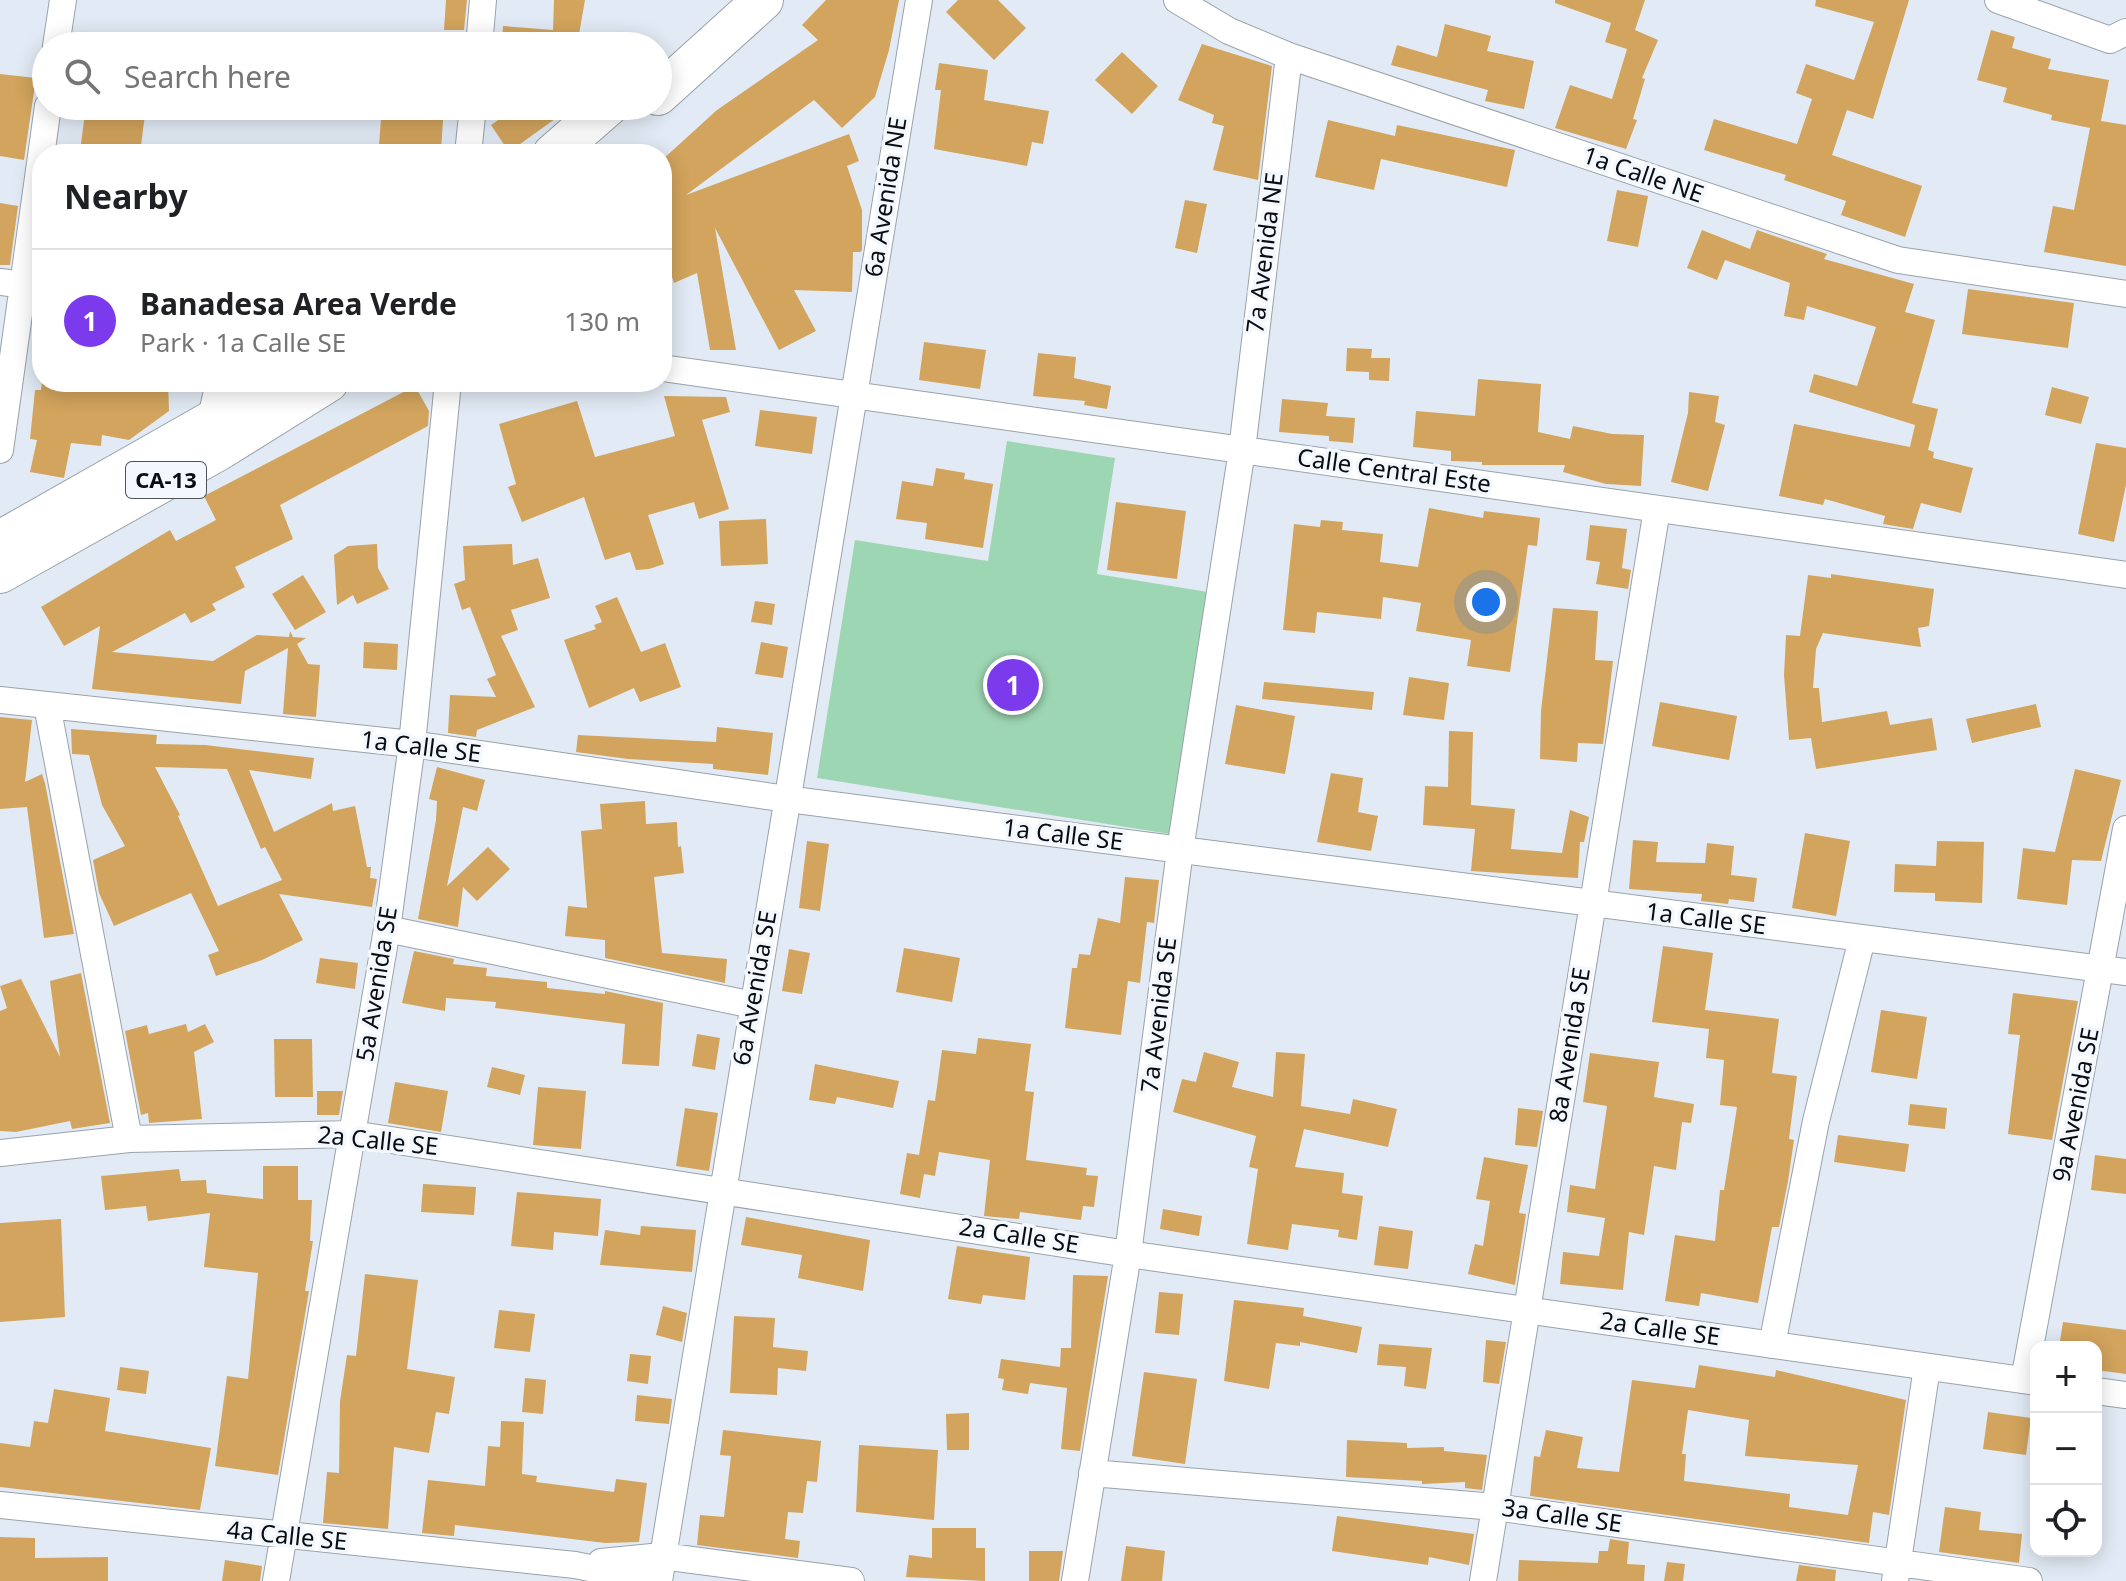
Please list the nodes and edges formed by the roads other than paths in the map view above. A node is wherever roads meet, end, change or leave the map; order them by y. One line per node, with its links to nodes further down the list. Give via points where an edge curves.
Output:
1 (63, 0): 8 (street)
2 (483, 0): 9 (street)
3 (728, 0): 11 (main road)
4 (763, 0): 13 (main road)
5 (919, 0): 30 (street, 6a Avenida NE)
6 (1177, 0): 12 (street, 1a Calle NE, via 1229,31)
7 (1998, 0): 10 (street, via 2110,40)
8 (58, 32)
9 (480, 32)
10 (2126, 32)
11 (672, 50)
12 (1289, 56): 24 (street, 1a Calle NE, via 1898,260); 33 (street, 7a Avenida NE)
13 (672, 82)
14 (46, 120): 18 (street)
15 (472, 120): 19 (street)
16 (592, 120): 20 (main road)
17 (631, 120): 21 (main road)
18 (42, 144)
19 (469, 144)
20 (564, 144)
21 (604, 144)
22 (32, 216): 23 (street)
23 (22, 284): 32 (street)
24 (2126, 294)
25 (672, 369): 30 (street, Calle Central Este)
26 (217, 392): 31 (street)
27 (257, 392): 31 (main road, CA-13)
28 (312, 392): 36 (main road, CA-13)
29 (447, 392): 40 (street, 5a Avenida SE)
30 (853, 395): 33 (street, Calle Central Este); 41 (street, 6a Avenida SE)
31 (210, 422): 35 (main road, CA-13)
32 (0, 450)
33 (1242, 450): 34 (street, Calle Central Este); 43 (street, 7a Avenida SE)
34 (1657, 509): 37 (street, Calle Central Este); 44 (street, 8a Avenida SE)
35 (0, 541)
36 (0, 573)
37 (2126, 575)
38 (0, 700): 39 (street, 1a Calle SE)
39 (47, 705): 40 (street, 1a Calle SE); 50 (street)
40 (412, 744): 41 (street, 1a Calle SE); 45 (street, 5a Avenida SE)
41 (787, 799): 43 (street, 1a Calle SE); 48 (street, 6a Avenida SE)
42 (2126, 829): 47 (street, 9a Avenida SE)
43 (1180, 850): 44 (street, 1a Calle SE); 53 (street, 7a Avenida SE)
44 (1593, 905): 46 (street, 1a Calle SE); 54 (street, 8a Avenida SE)
45 (387, 929): 48 (street); 49 (street, 5a Avenida SE)
46 (1862, 939): 47 (street, 1a Calle SE); 56 (street, via 1816,1121)
47 (2114, 970): 55 (street, 9a Avenida SE)
48 (753, 1005): 52 (street, 6a Avenida SE)
49 (352, 1134): 50 (street, 2a Calle SE); 52 (street, 2a Calle SE); 64 (street, 5a Avenida SE)
50 (129, 1139): 51 (street, 2a Calle SE)
51 (0, 1153)
52 (721, 1188): 53 (street, 2a Calle SE); 66 (street, 6a Avenida SE)
53 (1128, 1254): 54 (street, 2a Calle SE); 61 (street, 7a Avenida SE)
54 (1527, 1310): 56 (street, 2a Calle SE); 63 (street, 8a Avenida SE)
55 (2038, 1341)
56 (1772, 1345): 57 (street, 2a Calle SE)
57 (1927, 1367): 58 (street, 2a Calle SE); 65 (street)
58 (2030, 1381)
59 (2102, 1392): 60 (street)
60 (2126, 1395)
61 (1092, 1473): 63 (street, 3a Calle SE); 69 (street, 7a Avenida SE)
62 (0, 1505): 64 (street, 4a Calle SE)
63 (1495, 1507): 65 (street, 3a Calle SE); 70 (street, 8a Avenida SE)
64 (285, 1536): 66 (street, 4a Calle SE); 67 (street, 5a Avenida SE)
65 (1897, 1572): 71 (street, 3a Calle SE)
66 (658, 1573): 68 (street, 4a Calle SE)
67 (276, 1581)
68 (851, 1581)
69 (1075, 1581)
70 (1483, 1581)
71 (2029, 1581)

